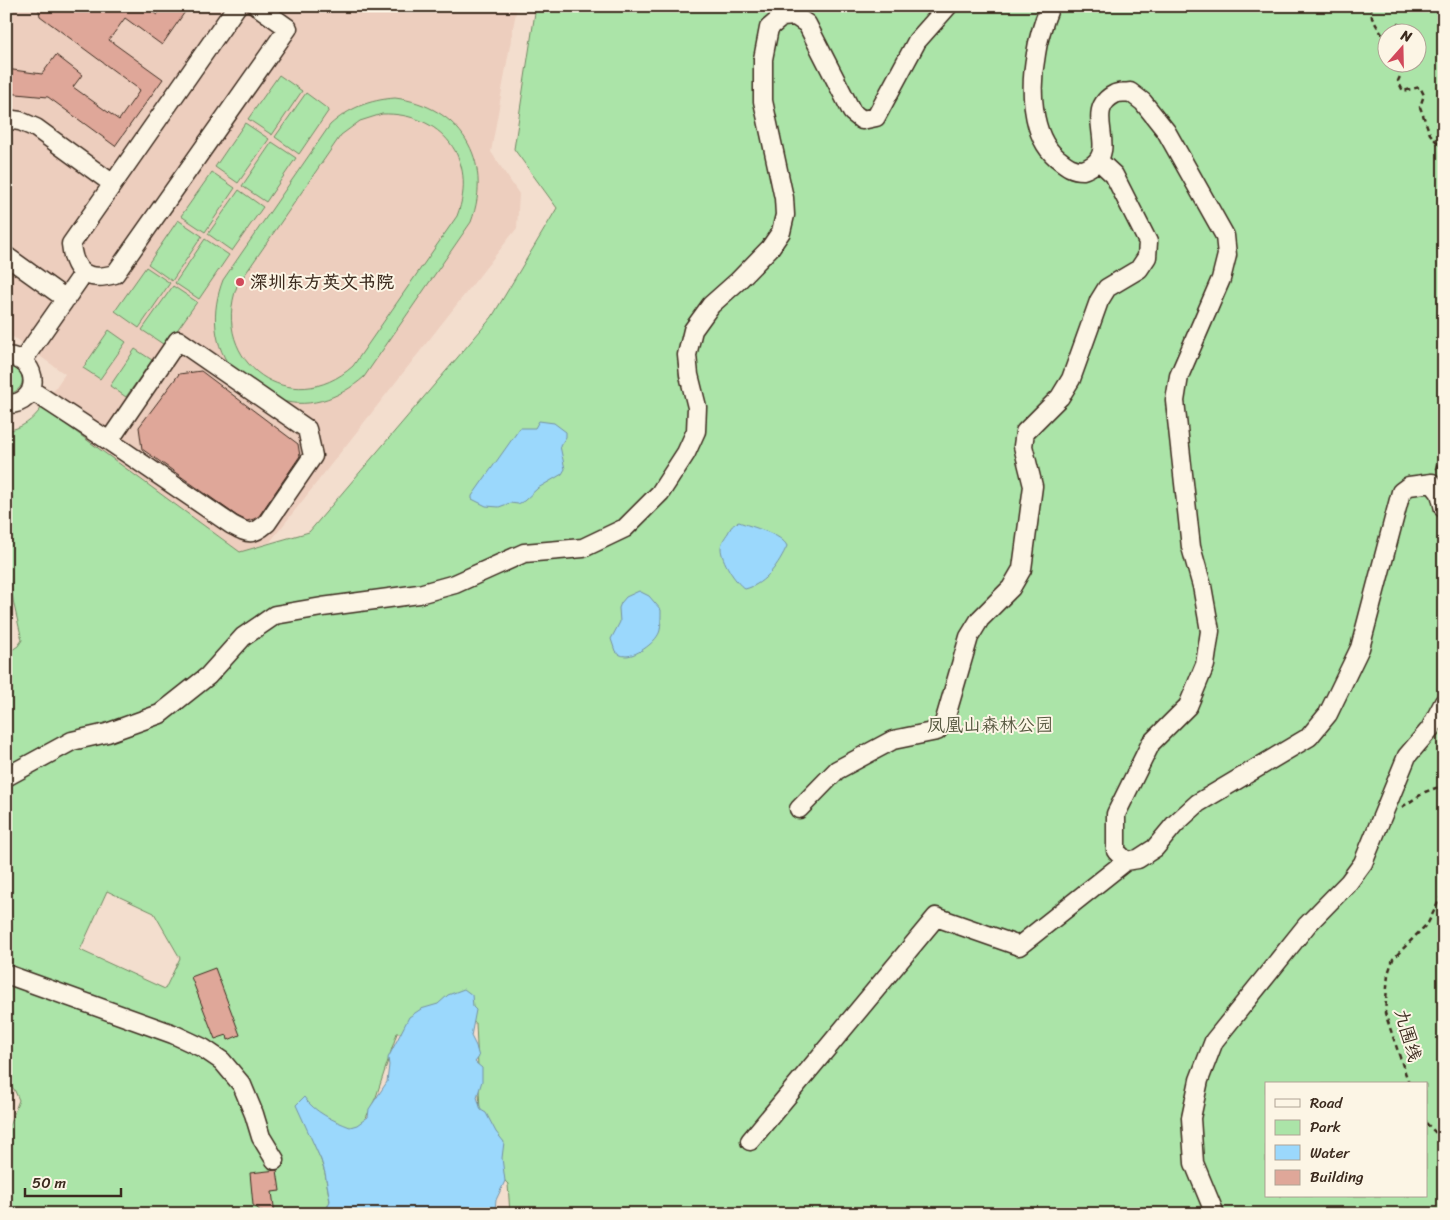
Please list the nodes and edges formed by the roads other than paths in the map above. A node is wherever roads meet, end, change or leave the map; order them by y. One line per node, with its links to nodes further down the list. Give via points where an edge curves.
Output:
1 (237, 6): 7 (street)
2 (257, 6): 9 (street, via 288,28 115,274 96,277)
3 (948, 6): 18 (street, via 917,41 876,118 862,120 852,112 807,24 795,16 782,17 769,28 763,59 763,101 786,215 781,232 770,248 711,305 693,330 687,355 697,407 696,431 660,493 624,528 583,548 524,553 455,584 419,594 275,615 244,637 208,676 160,714 107,733 72,741)
4 (1050, 6): 6 (street, via 1036,54 1032,90 1036,124 1050,152 1071,169 1086,170)
5 (6, 119): 7 (street, via 36,128)
6 (1099, 161): 19 (street, via 1114,174 1148,242 1147,257 1139,269 1107,288 1099,301 1071,379 1060,396 1025,432 1024,446 1033,486 1022,569 1011,588 980,619 969,638 944,723 937,731 893,740 837,770); 20 (street, via 1104,145 1099,120 1104,103 1115,94 1130,92 1143,102 1166,131 1224,236 1227,255 1221,279 1179,376 1175,401 1191,547 1210,631 1205,665 1188,706 1151,743 1116,814 1116,851)
7 (114, 184): 9 (street, via 71,244 76,265)
8 (6, 256): 10 (street)
9 (83, 274): 10 (street)
10 (66, 299): 12 (street)
11 (6, 356): 12 (street)
12 (23, 360): 13 (street, via 33,375)
13 (31, 390): 14 (street, via 21,401); 15 (street)
14 (6, 404)
15 (109, 441): 15 (street, via 247,533 257,532 267,523 313,456 307,429 178,340)
16 (1444, 509): 20 (street, via 1440,493 1432,483 1409,486 1401,492 1360,648 1328,714 1309,737 1198,803 1155,848 1138,859)
17 (1444, 702): 24 (street, via 1430,729 1407,756 1363,862 1349,882 1307,925 1214,1041 1199,1080 1191,1118 1194,1162)
18 (6, 777)
19 (799, 809)
20 (1126, 861): 22 (street, via 1019,946 936,917)
21 (6, 974): 23 (street, via 173,1034 222,1061 242,1084 261,1138)
22 (750, 1141)
23 (275, 1160)
24 (1215, 1214)

